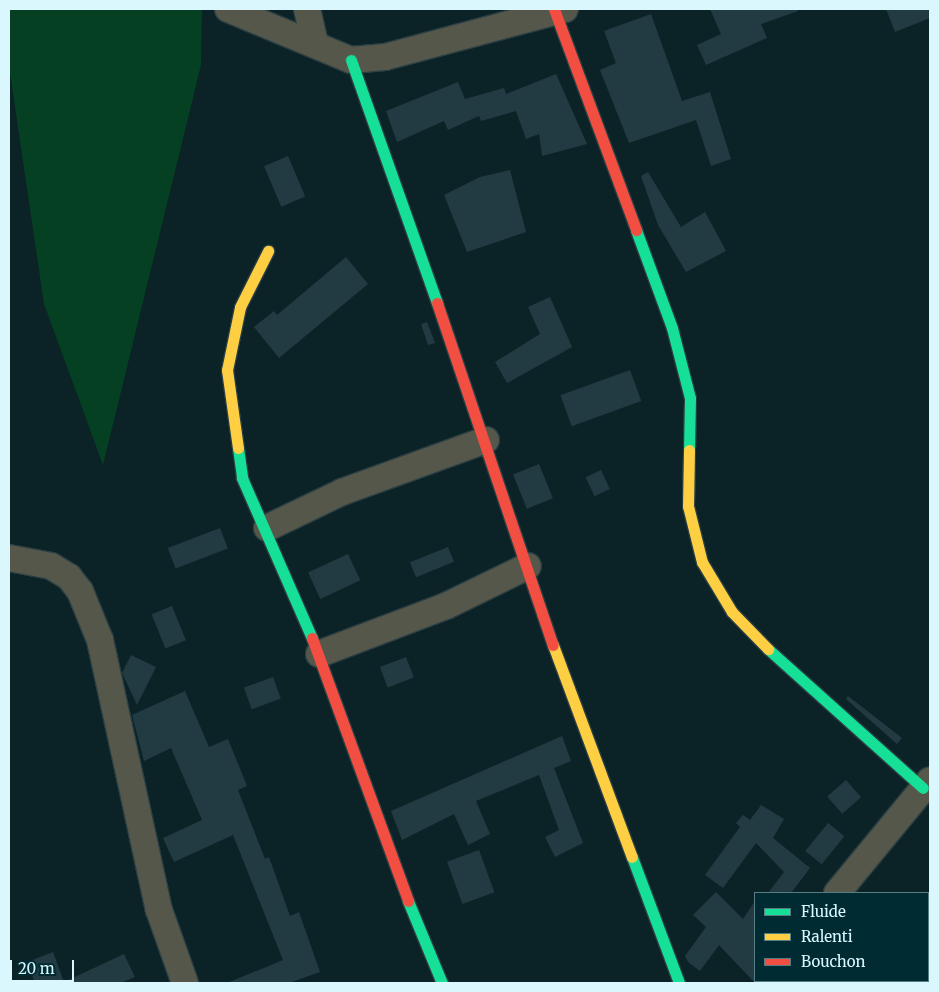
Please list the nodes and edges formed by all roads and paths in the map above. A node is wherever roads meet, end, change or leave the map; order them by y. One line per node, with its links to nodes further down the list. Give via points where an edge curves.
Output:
1 (228, 9): 4 (street)
2 (307, 9): 4 (street)
3 (558, 10): 5 (street, via 385,57); 12 (street, via 672,328 690,398 688,506 702,562 732,612 781,662)
4 (315, 43): 5 (street)
5 (351, 60): 7 (street)
6 (268, 251): 8 (street, via 240,307 227,370 242,478)
7 (486, 440): 8 (street, via 342,492); 10 (street)
8 (267, 528): 11 (street)
9 (9, 558): 14 (street, via 51,566 80,591 100,640 159,910)
10 (528, 566): 11 (street, via 446,606); 16 (street)
11 (319, 654): 15 (street, via 390,858)
12 (927, 784): 13 (street)
13 (838, 892)
14 (185, 983)
15 (442, 983)
16 (679, 983)

